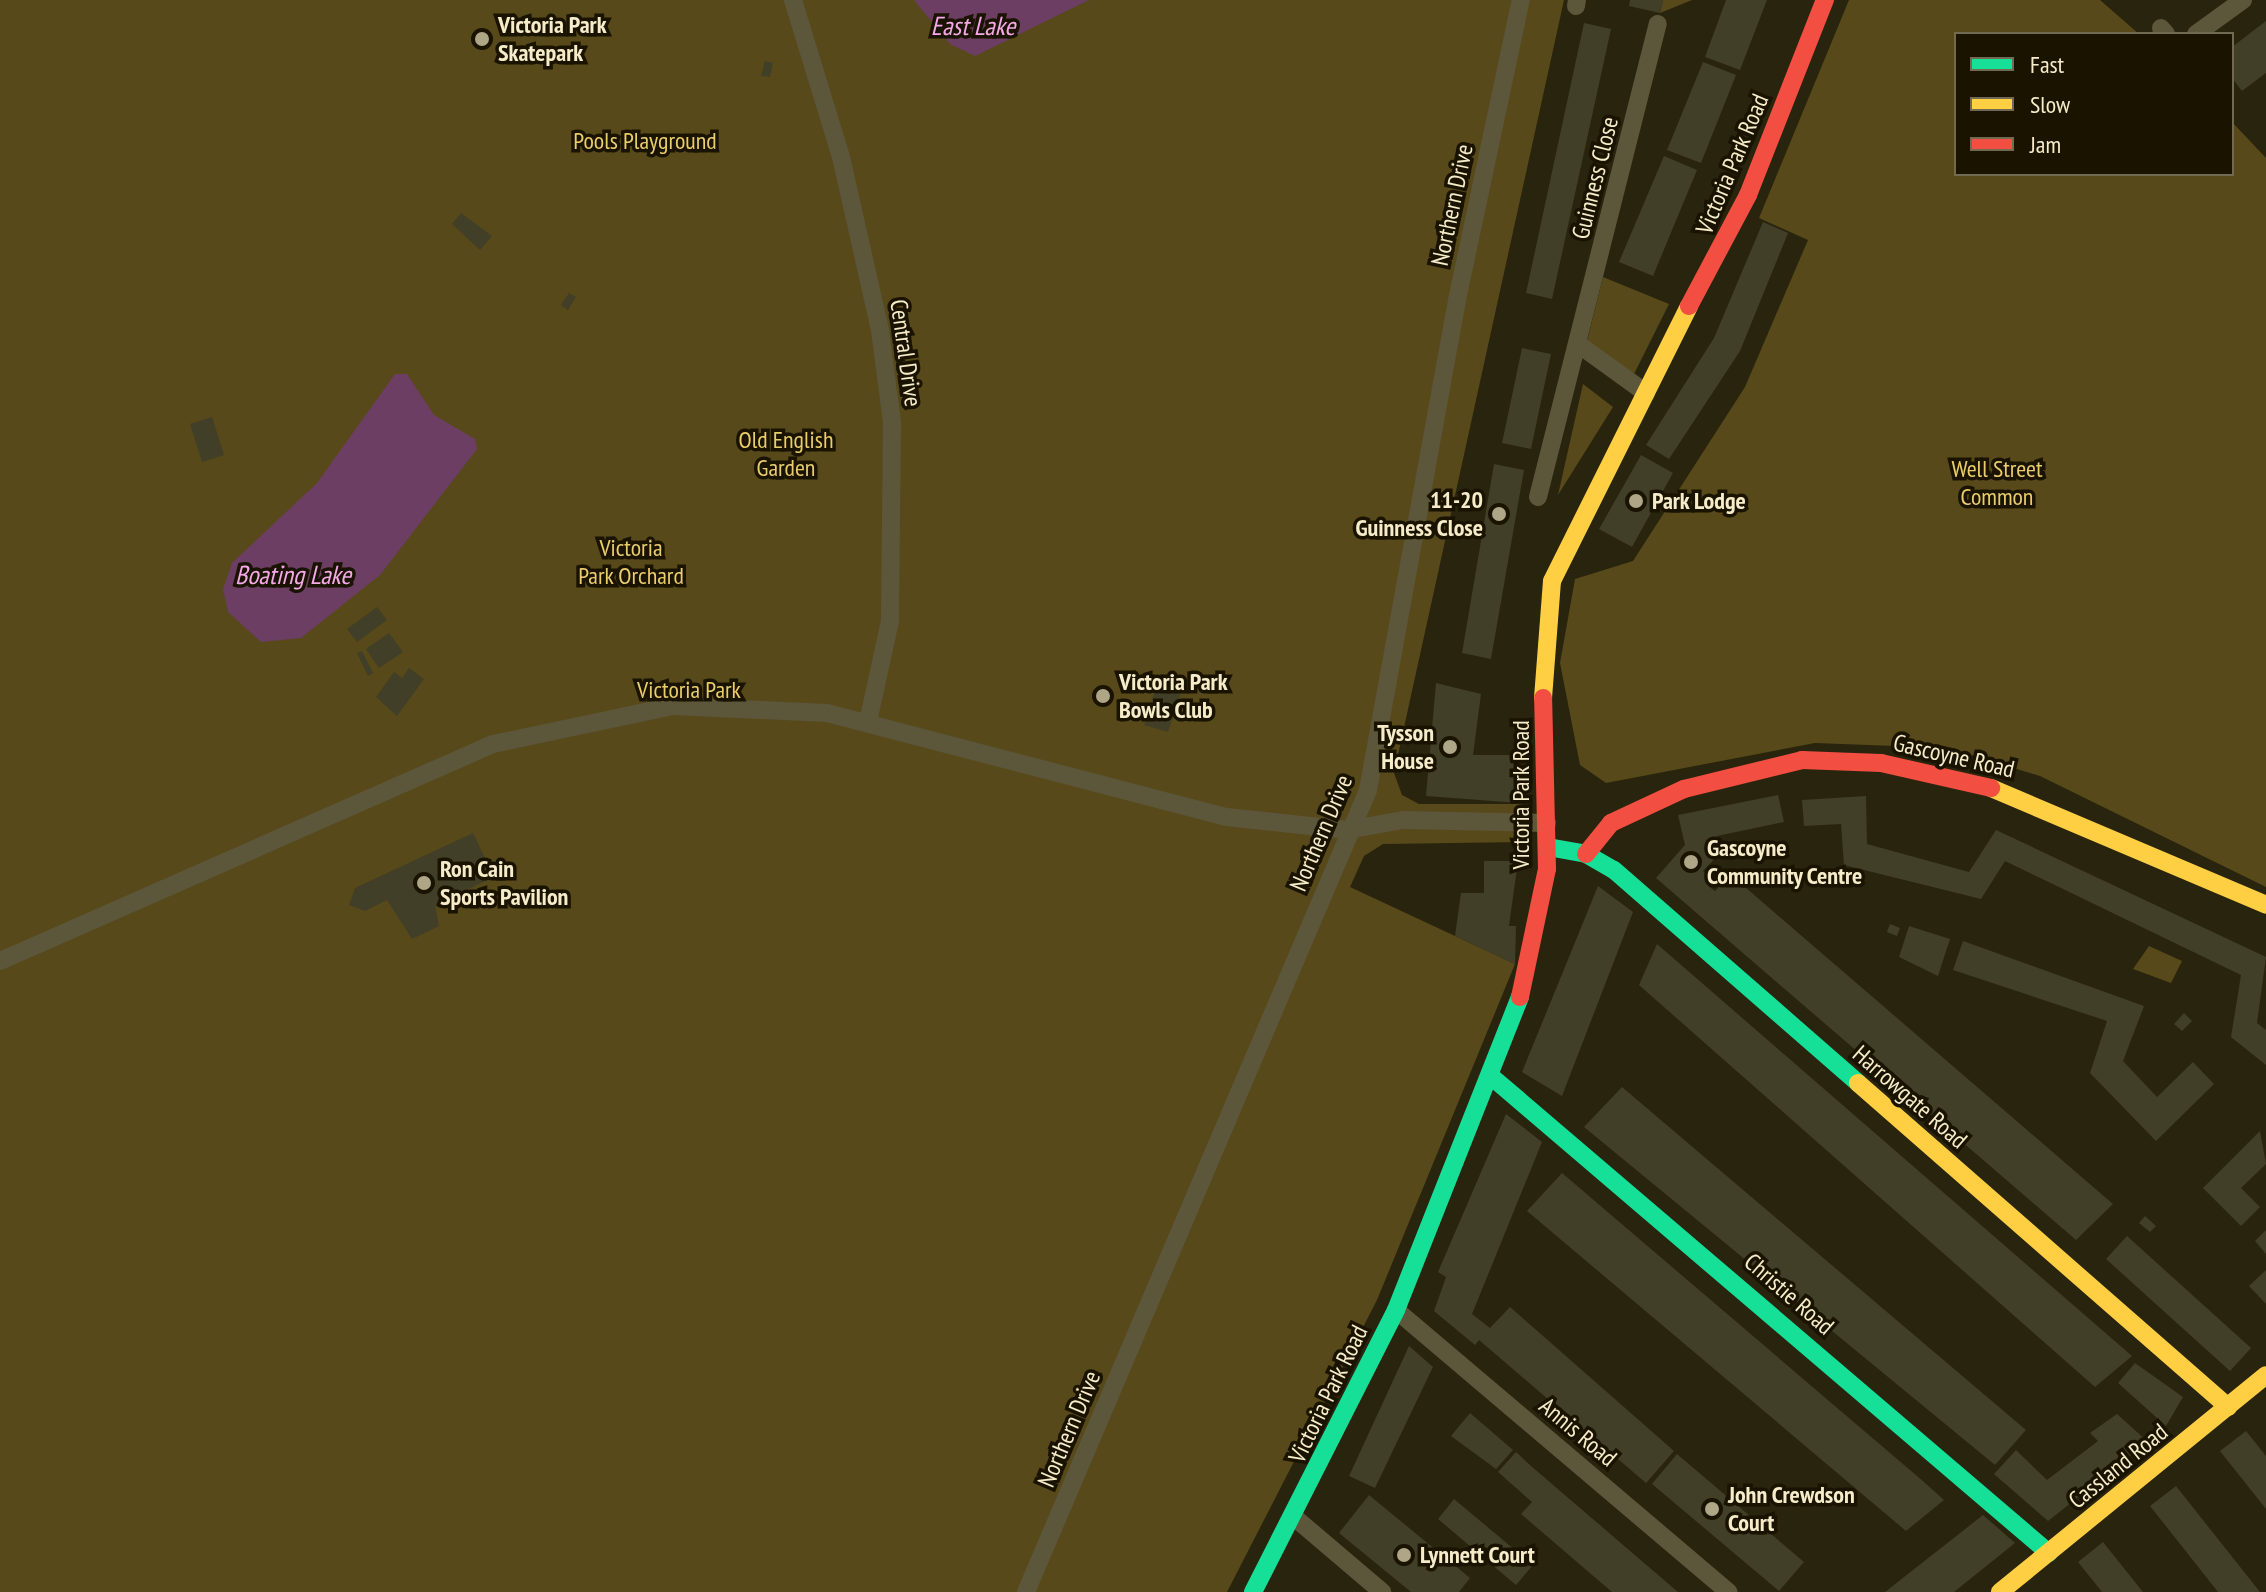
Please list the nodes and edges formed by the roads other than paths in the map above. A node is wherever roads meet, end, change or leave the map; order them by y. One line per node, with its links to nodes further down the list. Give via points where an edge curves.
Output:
1 (793, 0): 10 (street, Central Drive, via 848,186 880,330 892,422 890,621)
2 (1521, 0): 12 (street, Northern Drive, via 1457,300 1384,723 1368,790)
3 (1825, 0): 8 (street, Victoria Park Road, via 1748,195)
4 (2243, 0): 6 (street)
5 (1658, 24): 7 (street, Guinness Close)
6 (2199, 32)
7 (1578, 344): 8 (street); 9 (street, Guinness Close)
8 (1646, 393): 11 (street, Victoria Park Road, via 1552,581 1542,644)
9 (1538, 497)
10 (868, 722): 12 (street, via 1144,801); 16 (street, via 789,707 699,704 633,711 515,738)
11 (1547, 823): 12 (street, via 1403,820); 13 (street, Victoria Park Road)
12 (1347, 830): 23 (street, Northern Drive)
13 (1548, 847): 14 (street, Harrowgate Road); 17 (street, Victoria Park Road, via 1539,936)
14 (1586, 854): 15 (street, Gascoyne Road, via 1611,823 1695,786 1802,760 1881,763 2010,792); 20 (street, Harrowgate Road, via 1614,870)
15 (2266, 905)
16 (0, 961)
17 (1493, 1078): 18 (street, Victoria Park Road); 22 (street, Christie Road)
18 (1396, 1310): 21 (street, Victoria Park Road); 26 (street, Annis Road)
19 (2266, 1375): 20 (street, Cassland Road)
20 (2228, 1407): 22 (street, Cassland Road)
21 (1294, 1517): 24 (street, Victoria Park Road); 25 (street)
22 (2049, 1553): 27 (street, Cassland Road)
23 (1026, 1592)
24 (1253, 1592)
25 (1382, 1592)
26 (1728, 1592)
27 (2000, 1592)

